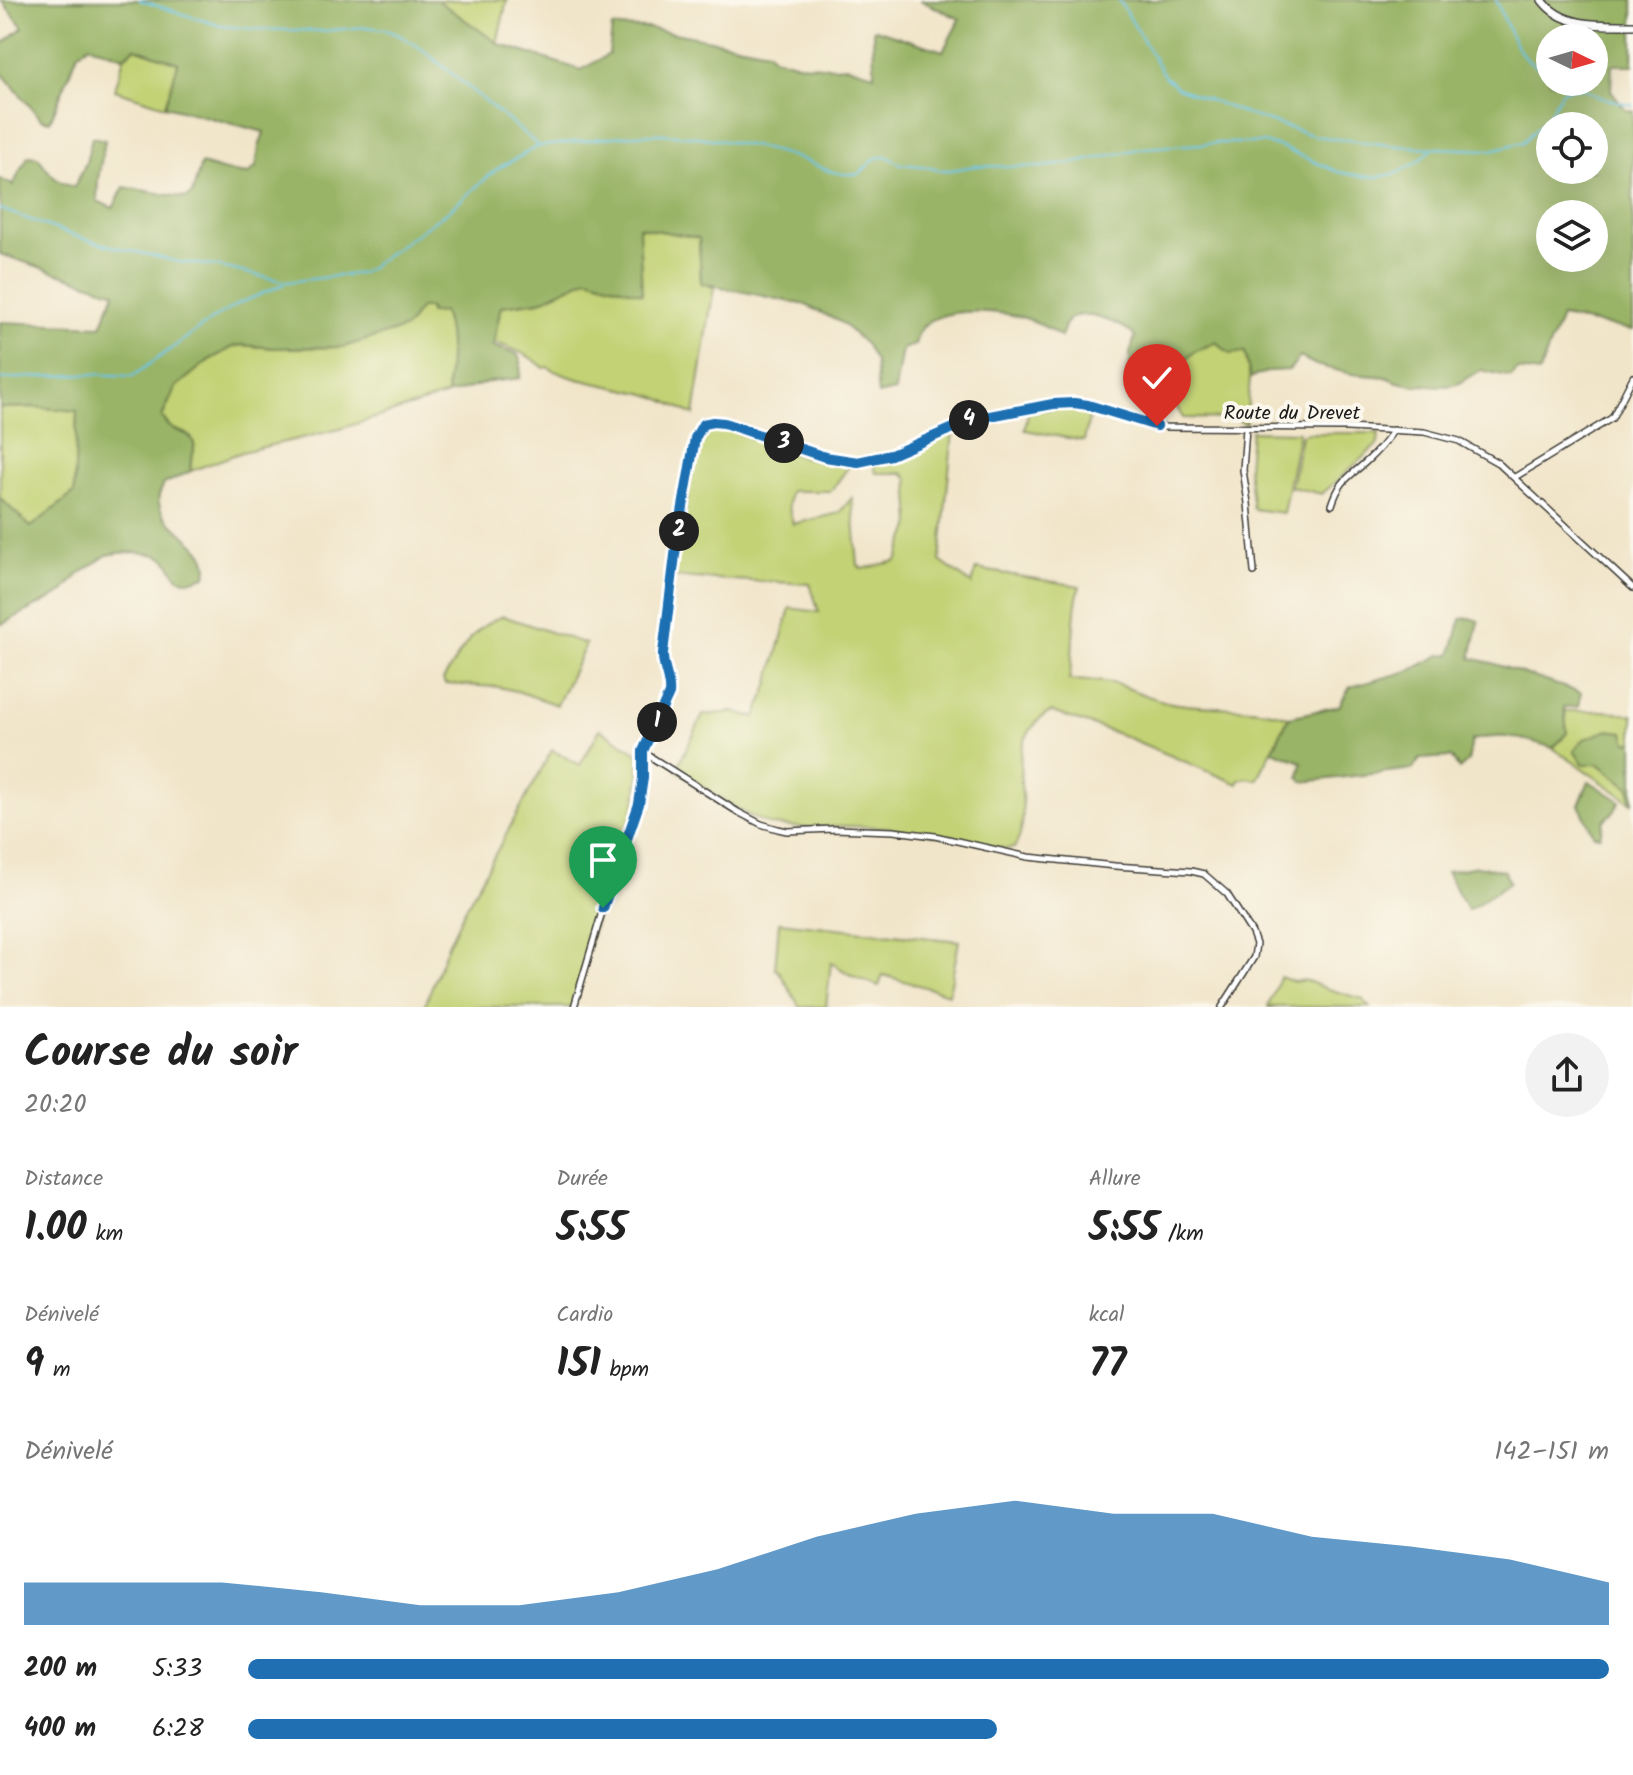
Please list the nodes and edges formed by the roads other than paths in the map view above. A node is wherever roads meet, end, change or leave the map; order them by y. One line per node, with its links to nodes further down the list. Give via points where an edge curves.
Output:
1 (1542, 0): 2 (street, via 1557,15 1575,22)
2 (1633, 25)
3 (1633, 377): 6 (street, via 1612,418)
4 (1246, 428): 5 (street, Route du Drevet); 8 (street, via 1243,470); 10 (street, Route du Drevet, via 1165,427 1088,405 1053,404 974,419 891,455 858,462 825,457 724,423 703,424 695,438 676,547 663,653 669,694)
5 (1395, 429): 6 (street, Route du Drevet, via 1447,436); 7 (street, via 1342,482)
6 (1515, 477): 9 (street, Route du Drevet)
7 (1332, 505)
8 (1254, 572)
9 (1633, 588)
10 (643, 751): 11 (street, Route du Drevet, via 639,804); 12 (street, via 738,812 787,831 893,831 1040,859 1204,874 1227,894 1256,944 1254,957)
11 (574, 1007)
12 (1222, 1007)

